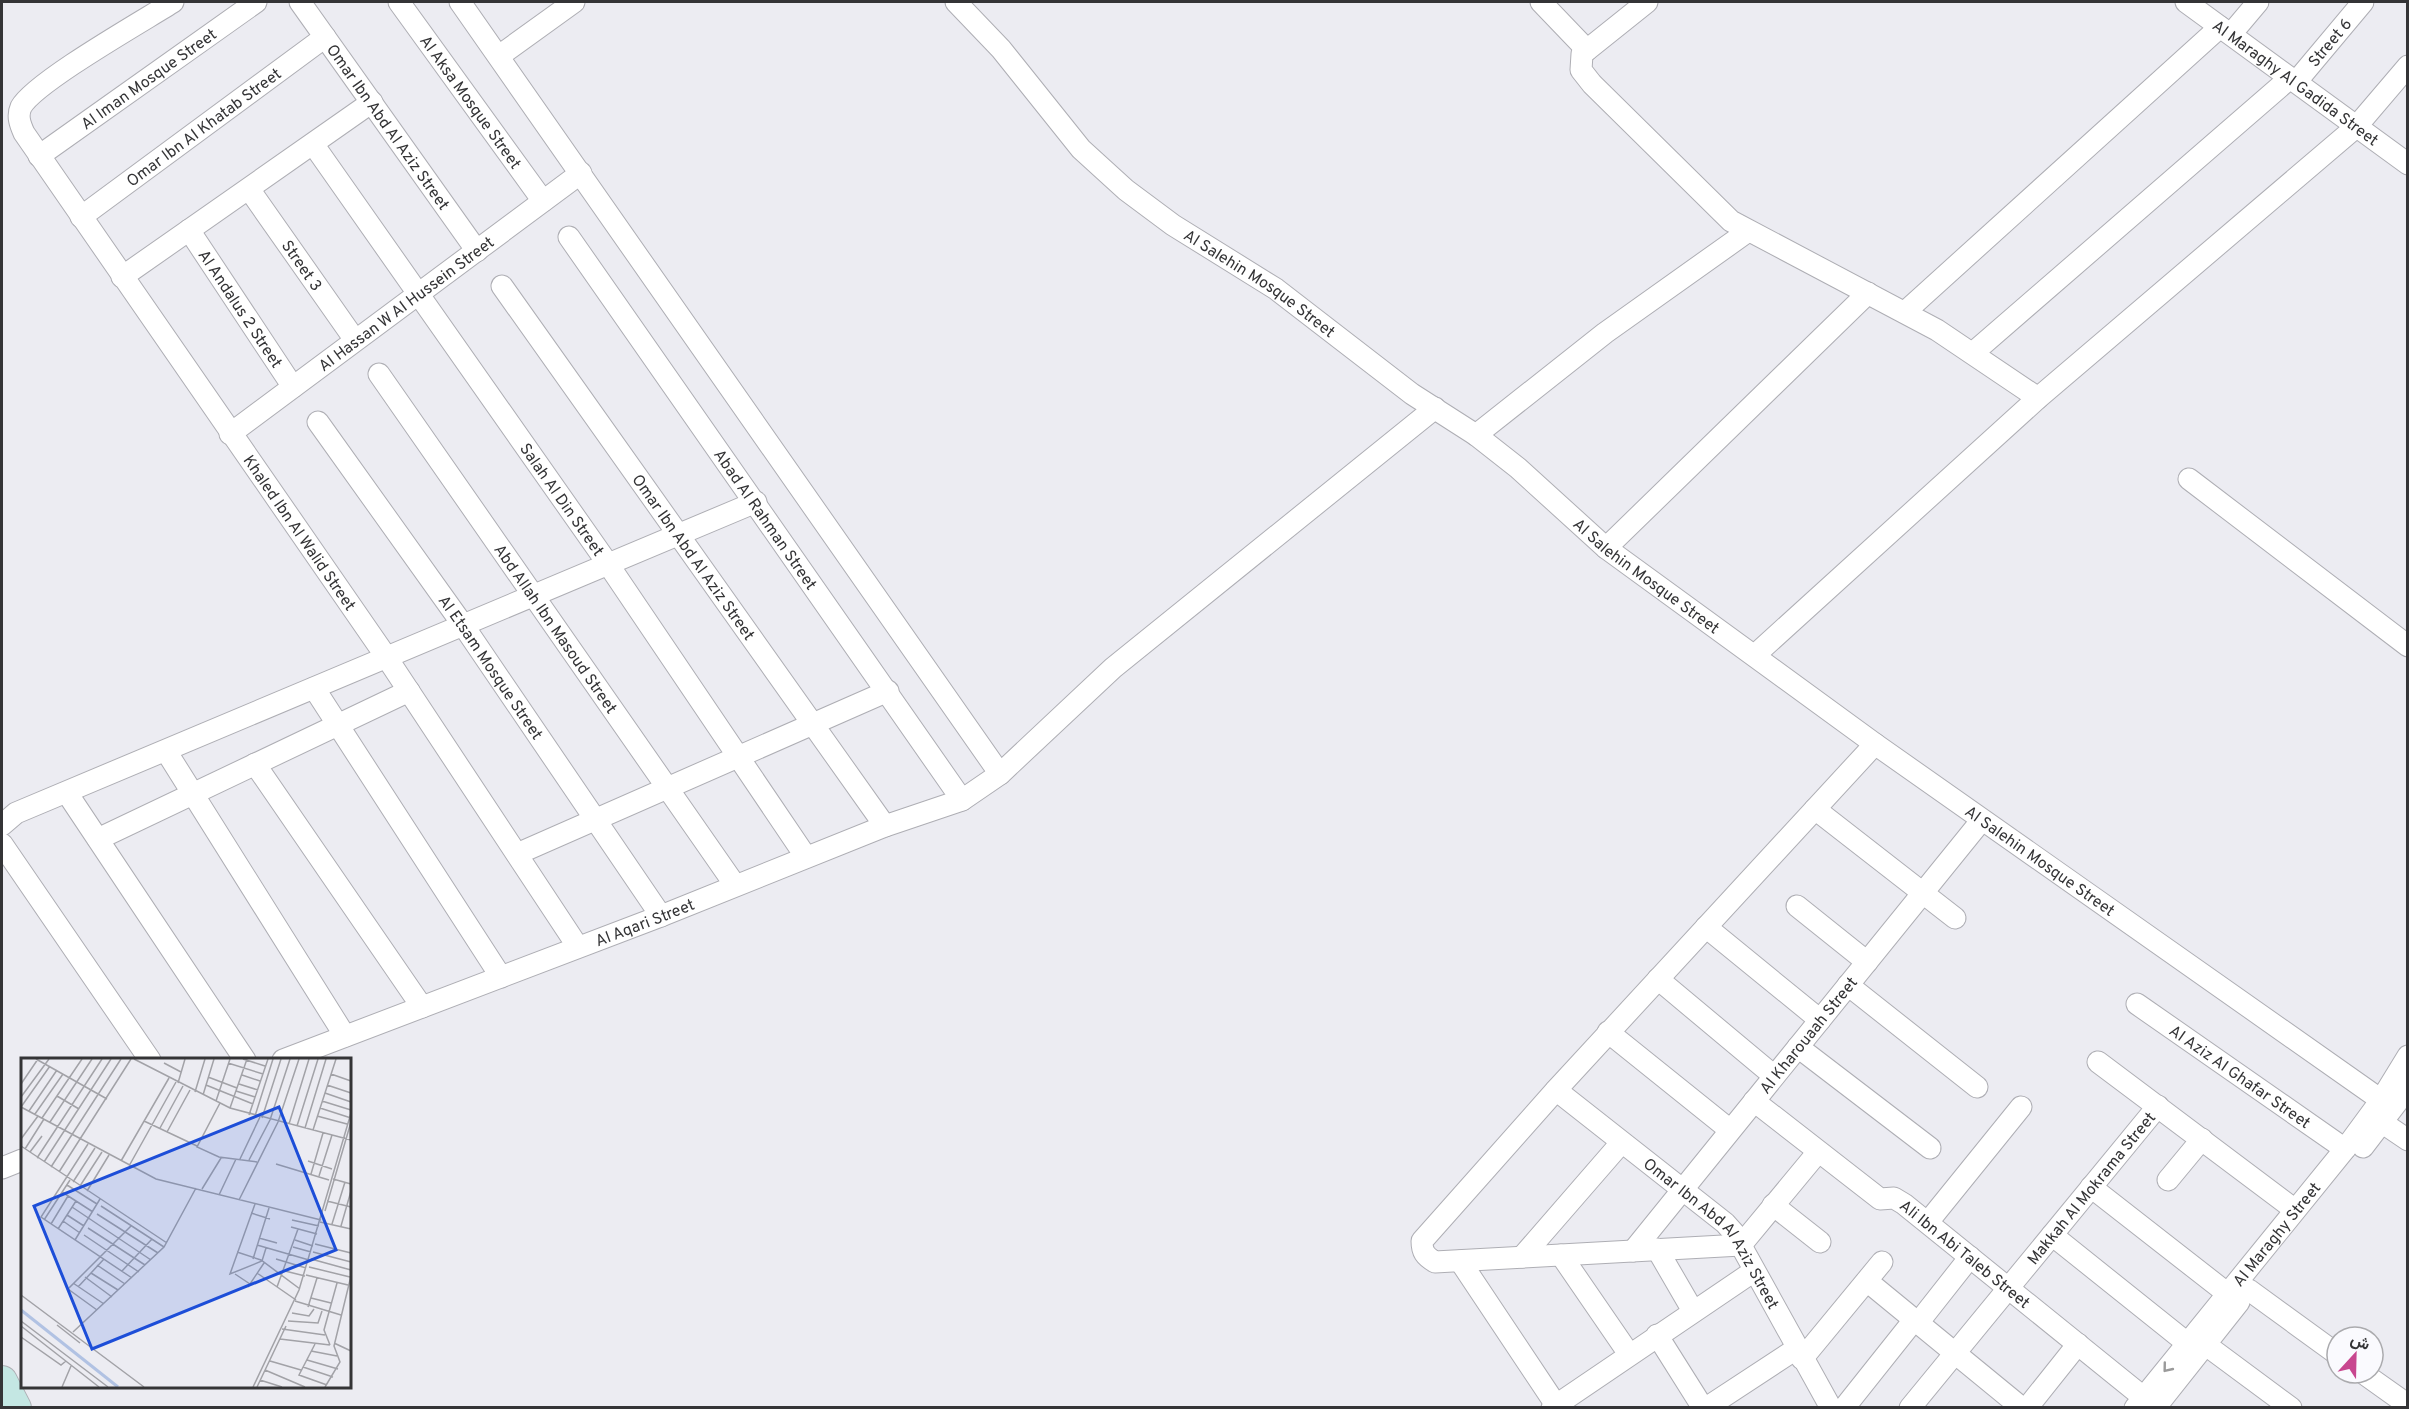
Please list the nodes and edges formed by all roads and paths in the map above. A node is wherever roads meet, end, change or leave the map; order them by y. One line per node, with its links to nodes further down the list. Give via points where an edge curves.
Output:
1 (173, 2): 22 (street, Khaled Ibn Al Walid Street, via 39,87 20,108 19,121)
2 (256, 2): 22 (street, Al Iman Mosque Street)
3 (300, 2): 14 (street, Omar Ibn Abd Al Aziz Street)
4 (399, 2): 26 (street, Al Aksa Mosque Street)
5 (460, 2): 16 (street)
6 (574, 2): 16 (street)
7 (957, 2): 42 (street, Al Salehin Mosque Street, via 1001,49 1082,149 1125,190 1276,289)
8 (1541, 2): 15 (street)
9 (1647, 2): 15 (street)
10 (2186, 2): 13 (street, Al Maraghy Al Gadida Street)
11 (2258, 2): 13 (street)
12 (2363, 2): 18 (street, Street 6)
13 (2225, 31): 18 (street, Al Maraghy Al Gadida Street); 36 (street)
14 (325, 37): 19 (street, Omar Ibn Abd Al Aziz Street); 27 (street, Omar Ibn Al Khatab Street)
15 (1587, 50): 29 (street, via 1580,61 1585,77 1731,221)
16 (499, 56): 24 (street)
17 (2408, 66): 20 (street)
18 (2293, 80): 20 (street, Al Maraghy Al Gadida Street); 38 (street, Street 6)
19 (372, 102): 21 (street); 31 (street, Omar Ibn Abd Al Aziz Street)
20 (2356, 127): 23 (street, Al Maraghy Al Gadida Street); 41 (street)
21 (313, 144): 25 (street); 35 (street, Salah Al Din Street)
22 (39, 156): 27 (street, Khaled Ibn Al Walid Street)
23 (2408, 164)
24 (581, 173): 26 (street, Al Hassan W Al Hussein Street); 65 (street)
25 (249, 189): 28 (street); 37 (street, Street 3)
26 (543, 201): 31 (street, Al Hassan W Al Hussein Street)
27 (81, 217): 32 (street, Khaled Ibn Al Walid Street)
28 (189, 230): 32 (street); 40 (street, Al Andalus 2 Street)
29 (1747, 232): 34 (street); 45 (street, via 1605,333)
30 (569, 237): 47 (street, Abad Al Rahman Street)
31 (477, 250): 35 (street, Al Hassan W Al Hussein Street)
32 (122, 277): 44 (street, Khaled Ibn Al Walid Street)
33 (502, 286): 48 (street, Omar Ibn Abd Al Aziz Street)
34 (1868, 293): 36 (street); 49 (street)
35 (418, 294): 37 (street, Al Hassan W Al Hussein Street); 50 (street, Salah Al Din Street)
36 (1905, 312): 38 (street)
37 (355, 340): 40 (street, Al Hassan W Al Hussein Street)
38 (1974, 352): 41 (street)
39 (379, 374): 51 (street, Abd Allah Ibn Masoud Street)
40 (293, 387): 44 (street, Al Hassan W Al Hussein Street)
41 (2038, 398): 54 (street)
42 (1435, 408): 45 (street, Al Salehin Mosque Street); 65 (street, Al Aqari Street, via 1113,668)
43 (318, 422): 52 (street, Al Etsam Mosque Street)
44 (230, 434): 55 (street, Khaled Ibn Al Walid Street)
45 (1476, 435): 49 (street, Al Salehin Mosque Street)
46 (2189, 479): 53 (street)
47 (756, 502): 48 (street); 58 (street, Abad Al Rahman Street)
48 (678, 534): 50 (street); 59 (street, Omar Ibn Abd Al Aziz Street)
49 (1606, 548): 54 (street, Al Salehin Mosque Street)
50 (608, 564): 51 (street); 63 (street, Salah Al Din Street)
51 (534, 595): 52 (street); 66 (street, Abd Allah Ibn Masoud Street)
52 (463, 625): 55 (street); 71 (street, Al Etsam Mosque Street)
53 (2408, 646)
54 (1755, 655): 61 (street, Al Salehin Mosque Street)
55 (387, 658): 56 (street); 57 (street, Khaled Ibn Al Walid Street)
56 (314, 688): 60 (street); 62 (street)
57 (409, 691): 60 (street); 77 (street, Khaled Ibn Al Walid Street)
58 (888, 691): 59 (street); 69 (street, Abad Al Rahman Street)
59 (812, 723): 63 (street); 74 (street, Omar Ibn Abd Al Aziz Street)
60 (338, 725): 64 (street); 87 (street)
61 (1875, 744): 70 (street); 72 (street, Al Salehin Mosque Street)
62 (166, 751): 67 (street); 68 (street)
63 (739, 756): 66 (street); 78 (street, Salah Al Din Street)
64 (255, 764): 68 (street); 91 (street)
65 (1000, 774): 69 (street, Al Aqari Street)
66 (669, 787): 71 (street); 79 (street, Abd Allah Ibn Masoud Street)
67 (67, 793): 73 (street, via 16,813); 75 (street)
68 (193, 794): 75 (street); 94 (street)
69 (962, 800): 74 (street, Al Aqari Street)
70 (1815, 809): 80 (street); 84 (street)
71 (595, 820): 77 (street); 82 (street, Al Etsam Mosque Street)
72 (1981, 821): 80 (street, Al Kharouaah Street); 108 (street, Al Salehin Mosque Street)
73 (2, 825)
74 (885, 826): 78 (street, Al Aqari Street)
75 (98, 839): 98 (street)
76 (2, 844): 97 (street)
77 (518, 854): 85 (street, Khaled Ibn Al Walid Street)
78 (806, 857): 79 (street, Al Aqari Street)
79 (735, 885): 82 (street, Al Aqari Street)
80 (1922, 893): 83 (street); 86 (street, Al Kharouaah Street)
81 (1797, 906): 86 (street)
82 (661, 916): 85 (street, Al Aqari Street)
83 (1955, 918)
84 (1706, 927): 88 (street); 92 (street)
85 (578, 947): 87 (street, Al Aqari Street)
86 (1867, 962): 89 (street, Al Kharouaah Street)
87 (501, 976): 91 (street, Al Aqari Street)
88 (1658, 979): 93 (street); 101 (street)
89 (1848, 985): 92 (street, Al Kharouaah Street); 102 (street)
90 (2137, 1004): 114 (street, Al Aziz Al Ghafar Street)
91 (422, 1007): 94 (street, Al Aqari Street)
92 (1820, 1020): 95 (street, Al Kharouaah Street)
93 (1608, 1032): 104 (street); 109 (street)
94 (345, 1036): 99 (street, Al Aqari Street)
95 (1798, 1047): 101 (street, Al Kharouaah Street); 113 (street)
96 (2408, 1056): 108 (street, Al Maraghy Street)
97 (149, 1058)
98 (244, 1058)
99 (286, 1058)
100 (2098, 1062): 106 (street)
101 (1774, 1076): 105 (street, Al Kharouaah Street)
102 (1977, 1087)
103 (2408, 1088): 108 (street, Al Maraghy Street)
104 (1556, 1090): 112 (street, Omar Ibn Abd Al Aziz Street); 132 (street, via 1422,1241 1426,1257 1435,1262)
105 (1754, 1101): 109 (street, Al Kharouaah Street); 115 (street, Ali Ibn Abi Taleb Street)
106 (2158, 1106): 110 (street); 119 (street, Makkah Al Mokrama Street)
107 (2021, 1107): 123 (street)
108 (2378, 1113): 111 (street, Al Salehin Mosque Street); 114 (street, Al Maraghy Street); 137 (street, Al Maraghy Street)
109 (1730, 1130): 120 (street, Al Kharouaah Street)
110 (2202, 1139): 118 (street); 122 (street)
111 (2408, 1140)
112 (1621, 1143): 120 (street, Omar Ibn Abd Al Aziz Street); 130 (street)
113 (1930, 1148)
114 (2345, 1149): 122 (street, Al Maraghy Street)
115 (1818, 1152): 121 (street); 123 (street, Ali Ibn Abi Taleb Street, via 1880,1199 1899,1200)
116 (21, 1160): 117 (street)
117 (2, 1168)
118 (2168, 1180)
119 (2091, 1187): 124 (street, Makkah Al Mokrama Street); 138 (street)
120 (1682, 1190): 126 (street, Omar Ibn Abd Al Aziz Street, via 1725,1224); 128 (street, Al Kharouaah Street)
121 (1773, 1205): 125 (street); 126 (street)
122 (2295, 1210): 138 (street, Al Maraghy Street)
123 (1928, 1222): 131 (street, Ali Ibn Abi Taleb Street)
124 (2052, 1234): 136 (street, Makkah Al Mokrama Street); 143 (street)
125 (1820, 1242)
126 (1741, 1245): 127 (street); 134 (street, Omar Ibn Abd Al Aziz Street)
127 (1657, 1249): 128 (street); 139 (street)
128 (1633, 1251): 129 (street)
129 (1561, 1255): 130 (street); 146 (street)
130 (1522, 1257): 132 (street)
131 (1970, 1257): 136 (street, Ali Ibn Abi Taleb Street); 140 (street)
132 (1460, 1261): 151 (street)
133 (1882, 1262): 135 (street)
134 (1754, 1271): 139 (street); 147 (street, Omar Ibn Abd Al Aziz Street)
135 (1867, 1281): 140 (street); 147 (street)
136 (2008, 1288): 142 (street, Ali Ibn Abi Taleb Street); 145 (street, Makkah Al Mokrama Street)
137 (2248, 1290): 143 (street, Al Maraghy Street); 144 (street)
138 (2228, 1294): 143 (street, Al Maraghy Street)
139 (1693, 1311): 141 (street)
140 (1916, 1321): 145 (street); 154 (street)
141 (1657, 1335): 146 (street); 152 (street)
142 (2078, 1344): 149 (street, Ali Ibn Abi Taleb Street); 157 (street)
143 (2197, 1344): 149 (street, Al Maraghy Street); 158 (street)
144 (2325, 1345)
145 (1955, 1353): 155 (street, Makkah Al Mokrama Street); 156 (street)
146 (1629, 1354): 151 (street)
147 (1799, 1354): 152 (street); 153 (street, Omar Ibn Abd Al Aziz Street)
148 (2380, 1385): 150 (street)
149 (2152, 1404)
150 (2408, 1405)
151 (1554, 1406)
152 (1704, 1407)
153 (1831, 1407)
154 (1844, 1407)
155 (1910, 1407)
156 (2022, 1407)
157 (2027, 1407)
158 (2290, 1407)

